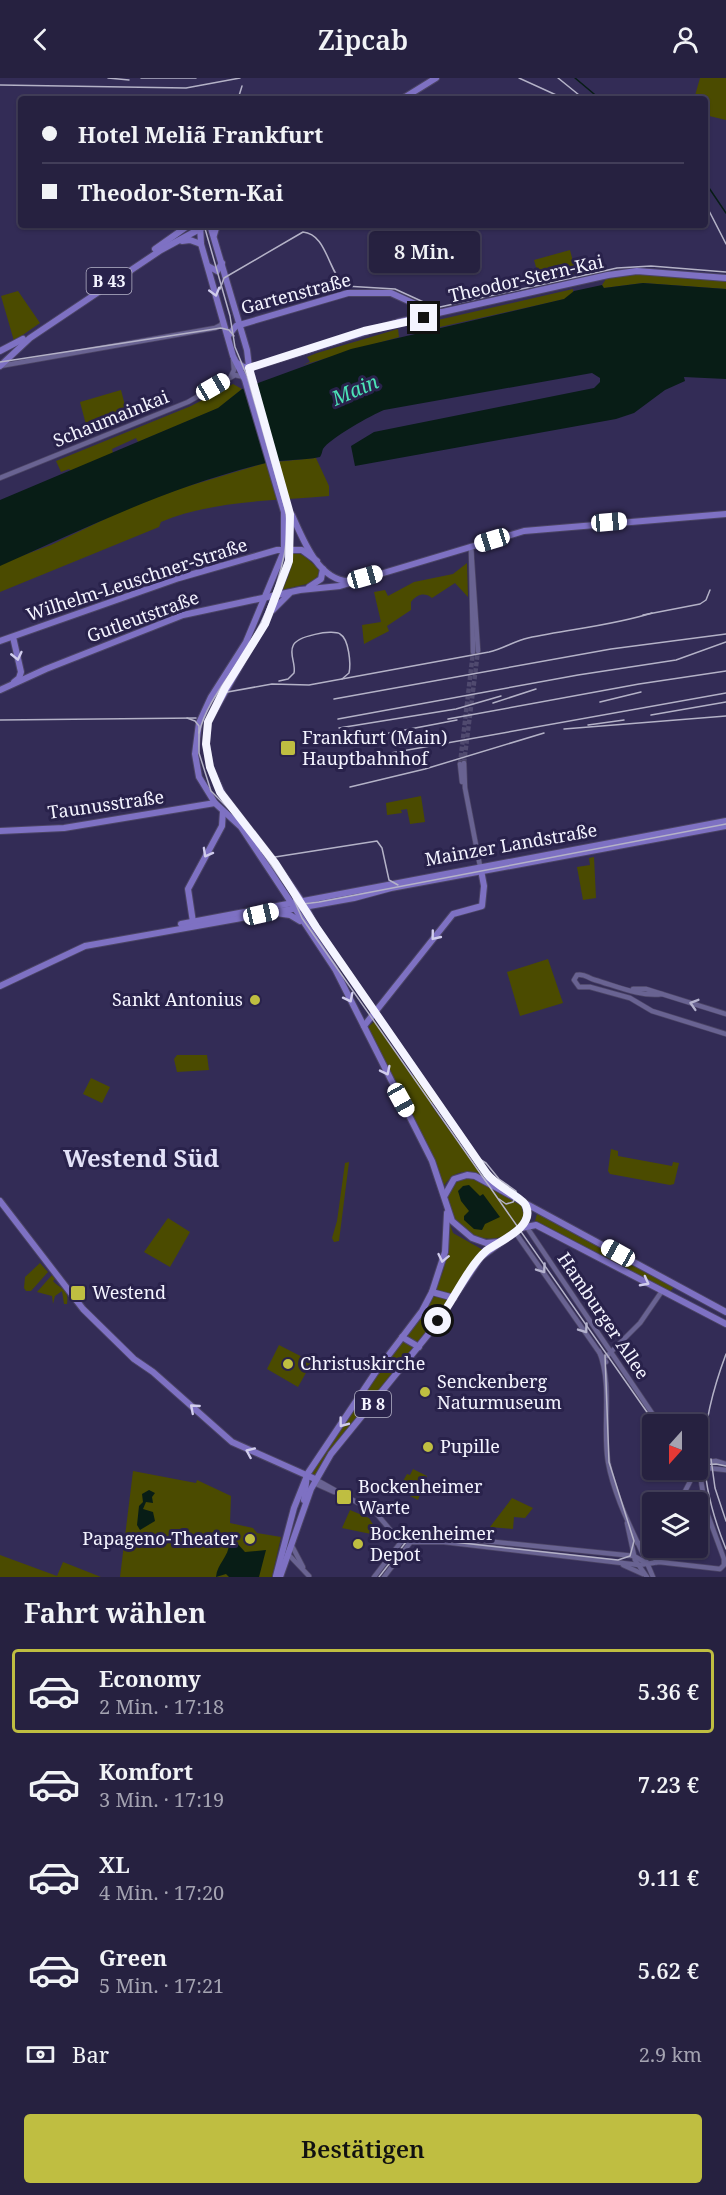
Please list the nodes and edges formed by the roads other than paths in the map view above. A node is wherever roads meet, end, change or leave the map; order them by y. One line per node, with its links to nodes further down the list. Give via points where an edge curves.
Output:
1 (436, 78): 3 (main road)
2 (444, 78): 4 (main road)
3 (407, 96)
4 (414, 96)
5 (185, 228): 23 (main road, B 43)
6 (198, 228): 11 (main road, B 43)
7 (201, 228): 12 (main road)
8 (210, 228): 10 (main road)
9 (215, 228): 10 (main road)
10 (214, 235): 13 (main road)
11 (175, 242): 12 (main road, via 190,240); 22 (main road, B 43)
12 (201, 244): 14 (main road)
13 (222, 263): 14 (main road, via 216,271); 20 (main road)
14 (207, 266): 18 (main road, one-way to 18)
15 (726, 278): 17 (main road, Theodor-Stern-Kai, via 622,272)
16 (424, 308): 17 (main road, Gartenstraße); 19 (main road, via 426,315); 20 (main road, Gartenstraße, via 391,293 348,293)
17 (447, 312): 19 (main road, Theodor-Stern-Kai)
18 (223, 318): 21 (main road); 25 (street, Gartenstraße, via 218,328)
19 (414, 319): 27 (main road, Theodor-Stern-Kai)
20 (240, 324): 21 (main road, Gartenstraße, via 231,328); 27 (main road)
21 (227, 337): 24 (main road)
22 (15, 350): 25 (street, via 18,359); 26 (main road, B 43)
23 (0, 352): 26 (main road)
24 (234, 359): 27 (main road); 28 (street, Schaumainkai); 29 (main road)
25 (31, 360): 26 (street, Gartenstraße)
26 (1, 364)
27 (249, 368): 29 (main road)
28 (229, 378): 29 (street, Schaumainkai, via 238,374); 30 (street, Schaumainkai, via 182,405)
29 (246, 378): 31 (main road)
30 (0, 478)
31 (286, 507): 34 (main road); 35 (main road)
32 (726, 514): 33 (main road, Gutleutstraße, via 533,529)
33 (471, 546): 38 (main road, Gutleutstraße); 48 (street)
34 (287, 548): 35 (main road, via 306,552); 37 (main road); 41 (main road, via 286,573); 46 (main road, Wilhelm-Leuschner-Straße, via 179,578)
35 (317, 561): 36 (main road)
36 (323, 569): 38 (main road, via 332,578); 39 (main road, via 318,582)
37 (271, 581): 41 (main road); 42 (main road)
38 (351, 582): 39 (main road, Gutleutstraße)
39 (300, 590): 40 (main road, Gutleutstraße)
40 (289, 594): 41 (main road, Gutleutstraße); 45 (main road)
41 (276, 596): 42 (main road, Gutleutstraße); 45 (main road)
42 (262, 598): 43 (main road, Gutleutstraße); 44 (main road)
43 (247, 601): 44 (main road); 49 (main road, Gutleutstraße, via 180,616)
44 (258, 610): 54 (main road, via 243,648 198,725 195,754 202,784)
45 (270, 613): 53 (main road, via 208,722 208,759)
46 (13, 637): 47 (main road, Wilhelm-Leuschner-Straße); 50 (main road, one-way to 50, via 21,675)
47 (0, 641)
48 (475, 652)
49 (30, 677): 50 (main road); 51 (main road, Gutleutstraße)
50 (14, 682): 51 (main road)
51 (0, 689)
52 (462, 763): 61 (street, via 460,776)
53 (221, 790): 54 (main road); 60 (main road)
54 (215, 803): 55 (main road); 59 (main road, Taunusstraße, via 64,828)
55 (223, 810): 63 (main road, via 241,827); 65 (main road, one-way to 65, via 222,826 188,889)
56 (726, 821): 61 (main road, Mainzer Landstraße)
57 (254, 823): 60 (main road)
58 (726, 826): 61 (main road, Mainzer Landstraße)
59 (0, 831)
60 (253, 832): 63 (main road)
61 (481, 869): 62 (main road, Mainzer Landstraße); 63 (main road, Mainzer Landstraße); 69 (main road, one-way to 69, via 482,906 455,912)
62 (321, 904): 63 (main road, Mainzer Landstraße); 67 (main road, via 315,912)
63 (298, 905): 64 (main road, Mainzer Landstraße); 65 (main road, Mainzer Landstraße); 66 (main road); 67 (main road)
64 (261, 914): 66 (main road, via 284,914); 68 (main road, Mainzer Landstraße, via 79,947)
65 (193, 922): 68 (main road, Mainzer Landstraße, via 81,943)
66 (303, 923): 73 (main road, one-way to 73, via 335,969)
67 (316, 927): 69 (main road)
68 (0, 984)
69 (376, 1012): 71 (main road); 72 (main road)
70 (726, 1014): 74 (street, one-way to 74, via 662,994 646,995 583,974 574,980 579,987 639,1001 652,1011)
71 (370, 1019): 72 (main road); 73 (main road)
72 (383, 1022): 75 (main road)
73 (364, 1026): 76 (main road, one-way to 76, via 432,1161)
74 (726, 1034)
75 (501, 1189): 76 (main road, via 467,1174 452,1180); 77 (main road)
76 (444, 1196): 79 (main road, B 8)
77 (524, 1201): 80 (main road, via 528,1212); 82 (main road)
78 (0, 1202): 103 (main road, one-way to 78, via 232,1442 134,1359 83,1309)
79 (447, 1212): 81 (main road, via 470,1237 486,1243); 84 (main road, B 8, one-way to 84, via 445,1252)
80 (523, 1226): 81 (main road, B 8); 83 (main road, one-way to 83, via 545,1229); 93 (street, Hamburger Allee, one-way to 93); 94 (street, Hamburger Allee, via 607,1345)
81 (499, 1242): 85 (main road, B 8, via 481,1257)
82 (680, 1286): 86 (main road); 87 (main road)
83 (662, 1291): 86 (main road); 94 (street, via 640,1323)
84 (432, 1292): 85 (main road); 91 (main road, B 8)
85 (454, 1298): 92 (main road, B 8)
86 (681, 1302): 89 (main road)
87 (711, 1304): 88 (main road); 89 (main road, via 710,1311)
88 (726, 1312)
89 (703, 1314): 90 (main road)
90 (726, 1324)
91 (402, 1337): 92 (main road); 96 (main road, B 8)
92 (419, 1347): 97 (main road, B 8)
93 (599, 1352): 94 (street, Hamburger Allee); 95 (street)
94 (608, 1357): 95 (street); 98 (street, Hamburger Allee)
95 (605, 1377): 107 (street, via 608,1462)
96 (362, 1394): 97 (main road, via 364,1403); 103 (main road, B 8, one-way to 103)
97 (372, 1406): 105 (main road, B 8, via 344,1437)
98 (652, 1414)
99 (708, 1463): 100 (street)
100 (726, 1464)
101 (708, 1467): 102 (street)
102 (726, 1470)
103 (307, 1475): 105 (main road); 106 (main road); 115 (main road, B 8, via 294,1508)
104 (701, 1480): 122 (street, via 724,1566 720,1569)
105 (315, 1481): 106 (main road, B 8); 108 (street, via 376,1514)
106 (302, 1513): 115 (main road, B 8)
107 (627, 1520): 110 (street); 112 (street)
108 (405, 1541): 109 (street); 109 (street, via 419,1533); 129 (street); 130 (street, via 404,1551)
109 (472, 1543): 113 (street)
110 (637, 1543): 111 (street); 114 (street)
111 (642, 1543)
112 (632, 1546): 118 (street); 119 (street)
113 (522, 1549): 116 (street); 116 (street)
114 (642, 1550)
115 (289, 1551): 126 (street); 128 (main road, B 8); 128 (main road, B 8, via 281,1557)
116 (557, 1552): 118 (street); 123 (street)
117 (642, 1552): 119 (street)
118 (621, 1556): 119 (street)
119 (637, 1557): 124 (street); 125 (street)
120 (646, 1558): 124 (street)
121 (655, 1558): 122 (street)
122 (657, 1562): 124 (street); 127 (street)
123 (618, 1563): 125 (street); 127 (street)
124 (648, 1564): 125 (street); 127 (street)
125 (639, 1565): 127 (street)
126 (309, 1576)
127 (649, 1576)
128 (278, 1577)
129 (374, 1577)
130 (384, 1577)

